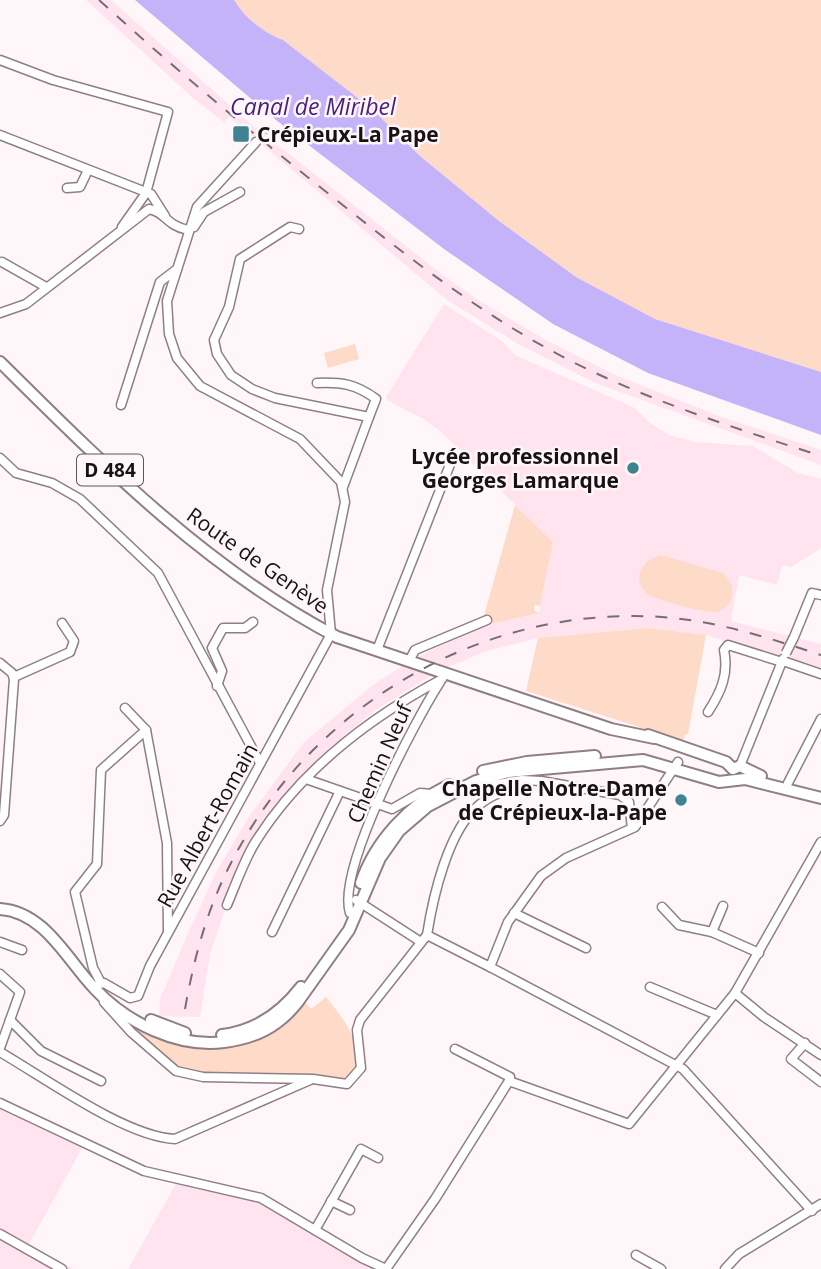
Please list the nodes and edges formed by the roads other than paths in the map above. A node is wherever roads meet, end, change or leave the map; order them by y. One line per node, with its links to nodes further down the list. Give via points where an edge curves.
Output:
1 (0, 60): 7 (street, via 53,80 169,112)
2 (0, 135): 4 (street)
3 (256, 142): 11 (street, via 197,207)
4 (88, 170): 5 (street, via 80,187); 7 (street)
5 (67, 188)
6 (240, 192): 11 (street, via 204,212)
7 (151, 195): 8 (street); 9 (street)
8 (145, 206): 9 (street); 14 (street)
9 (167, 220): 11 (street)
10 (299, 229): 21 (street, via 290,227 240,259 214,346 231,375 252,390 321,410)
11 (187, 232): 13 (street)
12 (2, 262): 14 (street)
13 (177, 269): 16 (street); 17 (street, via 160,282)
14 (46, 287): 15 (street, via 19,308)
15 (0, 313)
16 (167, 314): 17 (street); 24 (street, via 177,358 200,386 300,439)
17 (149, 318): 20 (street)
18 (0, 362): 29 (main road, Route de Genève / D 484, via 151,507 238,575)
19 (317, 383): 21 (street, via 359,386 376,398)
20 (121, 405)
21 (369, 417): 24 (street)
22 (0, 458): 37 (street, via 16,472 68,491 142,554 170,590)
23 (451, 462): 30 (street)
24 (343, 487): 29 (street, via 345,502 327,590)
25 (821, 595): 31 (street, bridge, via 812,593)
26 (486, 620): 32 (street, via 415,650)
27 (253, 622): 37 (street, via 245,628 223,628 212,648 222,671)
28 (62, 623): 36 (street, via 74,641 70,652)
29 (331, 634): 30 (main road, Route de Genève / D 484); 44 (street, Rue Albert-Romain)
30 (377, 650): 32 (main road, Route de Genève / D 484)
31 (784, 659): 34 (street); 39 (street, via 728,645 722,690); 46 (street)
32 (410, 661): 35 (main road, Route de Genève / D 484)
33 (0, 663): 36 (street)
34 (821, 674)
35 (443, 676): 46 (main road, Route de Genève / D 484, via 638,730 726,762); 47 (street, via 360,730); 56 (street, Chemin Neuf)
36 (14, 677): 43 (street)
37 (217, 686): 44 (street)
38 (125, 708): 41 (street)
39 (708, 712)
40 (821, 719): 49 (street)
41 (146, 730): 68 (street, via 167,843); 78 (street, via 102,770 97,864 75,892)
42 (0, 734): 43 (street)
43 (10, 741): 54 (street)
44 (260, 763): 68 (street, Rue Albert-Romain)
45 (678, 765): 46 (main road, via 718,778); 52 (main road, via 643,760 548,767 508,772); 53 (main road, via 635,756 527,762 474,774); 58 (street)
46 (738, 773): 49 (main road, Route de Genève); 55 (main road, Route de Genève)
47 (306, 779): 50 (street); 62 (street, via 256,841)
48 (532, 781): 52 (street); 58 (street, via 620,795 631,806); 71 (street, via 497,794 471,812 439,876)
49 (788, 783): 51 (main road, Route de Genève)
50 (340, 791): 56 (street); 69 (street)
51 (821, 791)
52 (448, 793): 60 (main road, via 400,831 380,858)
53 (433, 794): 56 (street, via 420,793 396,809); 60 (main road, via 381,844 371,859)
54 (3, 799): 57 (street)
55 (821, 799)
56 (376, 803): 66 (street, Chemin Neuf, via 350,892)
57 (0, 821)
58 (632, 828): 67 (street, via 552,866)
59 (821, 842): 75 (street)
60 (359, 901): 66 (main road); 71 (street); 81 (main road, via 349,929 288,1014 252,1037 215,1043 167,1036)
61 (0, 903): 78 (main road, via 25,908 40,918)
62 (227, 905)
63 (723, 906): 70 (street)
64 (662, 907): 70 (street, via 679,925)
65 (0, 909): 78 (main road, via 12,910 43,928)
66 (350, 914): 78 (main road, via 288,1002 268,1019 239,1032 206,1037 173,1030 136,1012)
67 (514, 914): 73 (street); 76 (street)
68 (168, 932): 78 (street, Rue Albert-Romain, via 135,999)
69 (272, 932)
70 (712, 932): 75 (street)
71 (424, 938): 76 (street); 89 (street, via 360,1020 359,1074 342,1084)
72 (0, 942): 74 (street)
73 (586, 948)
74 (22, 950)
75 (759, 953): 80 (street)
76 (490, 967): 88 (street)
77 (0, 974): 83 (street, via 20,992)
78 (98, 985): 81 (main road)
79 (650, 987): 82 (street)
80 (735, 993): 82 (street); 84 (street)
81 (103, 997): 89 (street, via 131,1032 176,1071 203,1077)
82 (717, 1015): 88 (street)
83 (10, 1020): 86 (street); 90 (street, via 41,1051)
84 (804, 1043): 87 (street); 92 (street, via 791,1059)
85 (455, 1049): 91 (street, via 510,1077)
86 (0, 1050): 89 (street, via 112,1116 159,1138 175,1139)
87 (821, 1055)
88 (676, 1065): 91 (street, via 629,1124); 98 (street)
89 (313, 1079)
90 (101, 1080)
91 (509, 1081): 103 (street)
92 (821, 1082)
93 (0, 1103): 99 (street, via 125,1164 261,1198)
94 (379, 1158): 95 (street, via 360,1149)
95 (331, 1201): 97 (street); 99 (street)
96 (821, 1205): 98 (street)
97 (350, 1210)
98 (812, 1211): 105 (street, via 739,1254)
99 (315, 1230): 103 (street)
100 (0, 1234): 102 (street)
101 (636, 1255): 104 (street)
102 (62, 1269)
103 (386, 1269)
104 (661, 1269)
105 (726, 1269)

